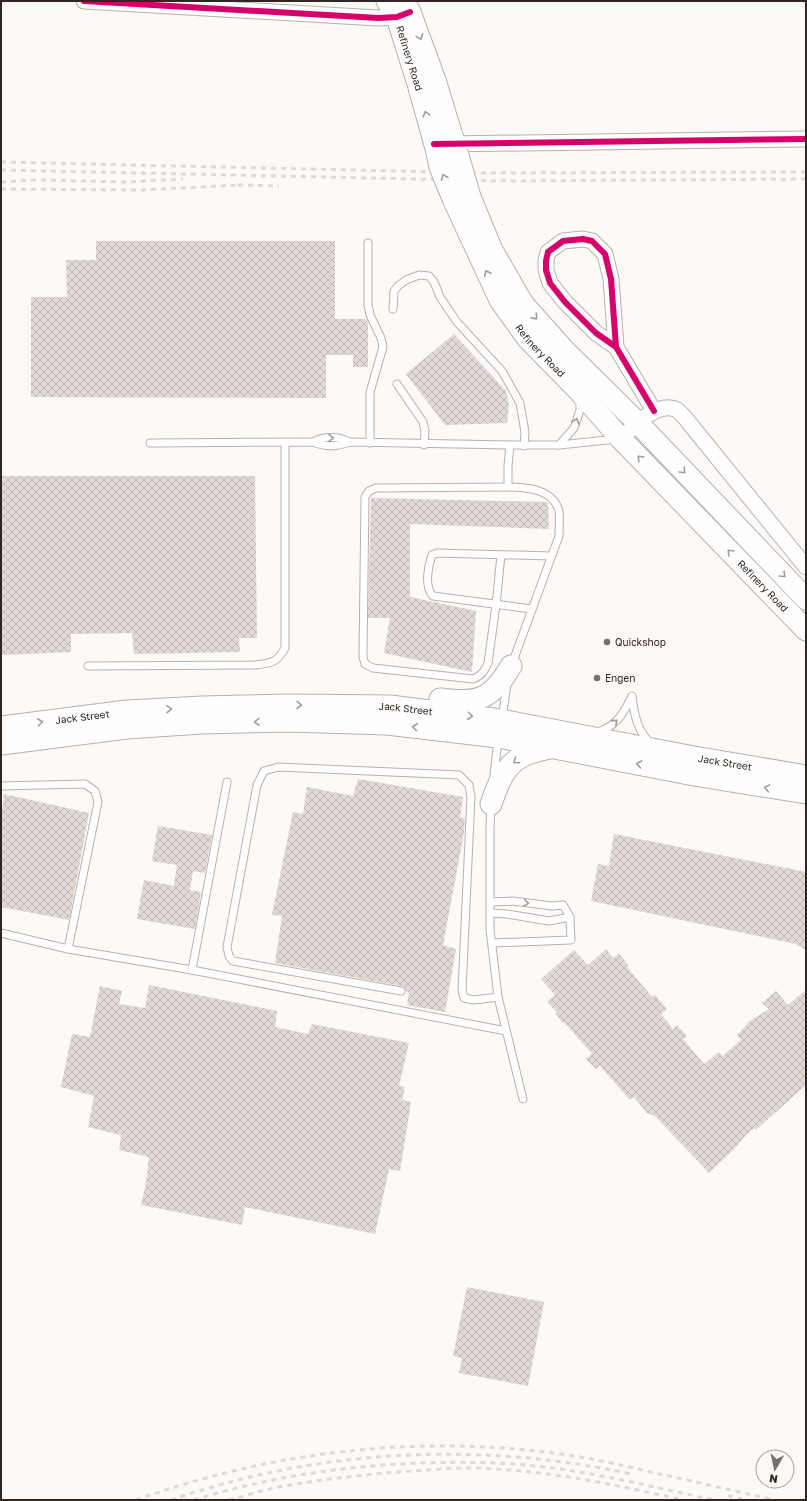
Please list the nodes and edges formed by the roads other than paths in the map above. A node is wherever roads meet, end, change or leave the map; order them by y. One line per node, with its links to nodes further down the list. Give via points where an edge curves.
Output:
1 (84, 1): 2 (street, via 378,18)
2 (400, 8): 4 (main road, Refinery Road, via 435,80)
3 (806, 139): 4 (street)
4 (446, 148): 6 (main road, Refinery Road, bridge, via 462,199 492,250)
5 (368, 243): 16 (lane, via 368,305 383,347 370,392)
6 (508, 295): 10 (main road, Refinery Road, via 528,339); 12 (main road, Refinery Road, one-way to 12, via 523,304 565,351)
7 (393, 309): 20 (lane, via 394,291 398,286 419,275 429,276 457,322 502,371 520,403)
8 (616, 347): 8 (street, via 596,333 550,283 546,270 548,252 563,241 592,241 605,254 610,279); 11 (street)
9 (396, 384): 17 (lane, via 423,422)
10 (580, 391): 13 (main road, Refinery Road); 19 (lane, one-way to 10, via 574,428 580,410)
11 (654, 411): 12 (street); 24 (street, via 667,408 677,410 685,418)
12 (638, 423): 13 (street); 25 (main road, Refinery Road, one-way to 25)
13 (621, 439): 19 (lane); 28 (main road, Refinery Road, one-way to 13)
14 (285, 442): 15 (lane); 16 (lane, via 343,438 349,442); 29 (lane, via 285,648 280,657 270,663 255,665)
15 (150, 443)
16 (370, 443): 17 (lane)
17 (424, 445): 18 (lane)
18 (510, 445): 20 (lane); 21 (lane)
19 (559, 445): 20 (lane)
20 (524, 446)
21 (508, 487): 23 (lane, via 527,487 550,496 555,502 560,520 559,536); 26 (lane, via 376,488 369,491 365,498 365,664 373,668 473,679 479,677 488,663)
22 (501, 555): 23 (lane); 26 (lane); 26 (lane, via 432,555 427,587 432,596)
23 (552, 556): 27 (lane)
24 (806, 567)
25 (806, 599)
26 (496, 605): 27 (lane)
27 (532, 610): 30 (lane)
28 (806, 630)
29 (88, 666)
30 (511, 666): 31 (main road, via 496,688 483,698 473,701 390,696); 33 (lane)
31 (344, 705): 32 (main road, Jack Street, one-way to 31, via 134,711 202,707); 33 (main road, Jack Street, one-way to 33, via 390,706)
32 (1, 727)
33 (500, 729): 34 (main road, Jack Street); 35 (main road, Jack Street, one-way to 35, via 288,721 201,723 127,728); 36 (main road, Jack Street); 42 (lane)
34 (579, 735): 37 (main road, Jack Street); 37 (lane, one-way to 37, via 611,726 619,720 632,696 639,728 646,739)
35 (1, 744)
36 (552, 747): 41 (main road, Jack Street, one-way to 36, via 694,775); 42 (main road, one-way to 42, via 523,756 511,764 501,776)
37 (665, 752): 38 (main road, Jack Street)
38 (806, 776)
39 (227, 782): 49 (lane)
40 (1, 786): 48 (lane, via 86,784 95,791 98,802)
41 (806, 793)
42 (491, 804): 43 (lane)
43 (490, 902): 44 (lane); 45 (lane, one-way to 45, via 563,905)
44 (490, 913): 45 (lane, via 549,921); 47 (lane)
45 (570, 917): 47 (lane, via 571,940)
46 (1, 933): 48 (lane)
47 (492, 943): 51 (lane)
48 (68, 948): 49 (lane)
49 (192, 970): 52 (lane)
50 (401, 991): 51 (lane, via 233,961 229,956 227,947 256,784 264,771 278,767 459,775 469,784 471,797 462,990 464,998 474,1000)
51 (498, 997): 52 (lane)
52 (506, 1031): 53 (lane)
53 (523, 1099)

